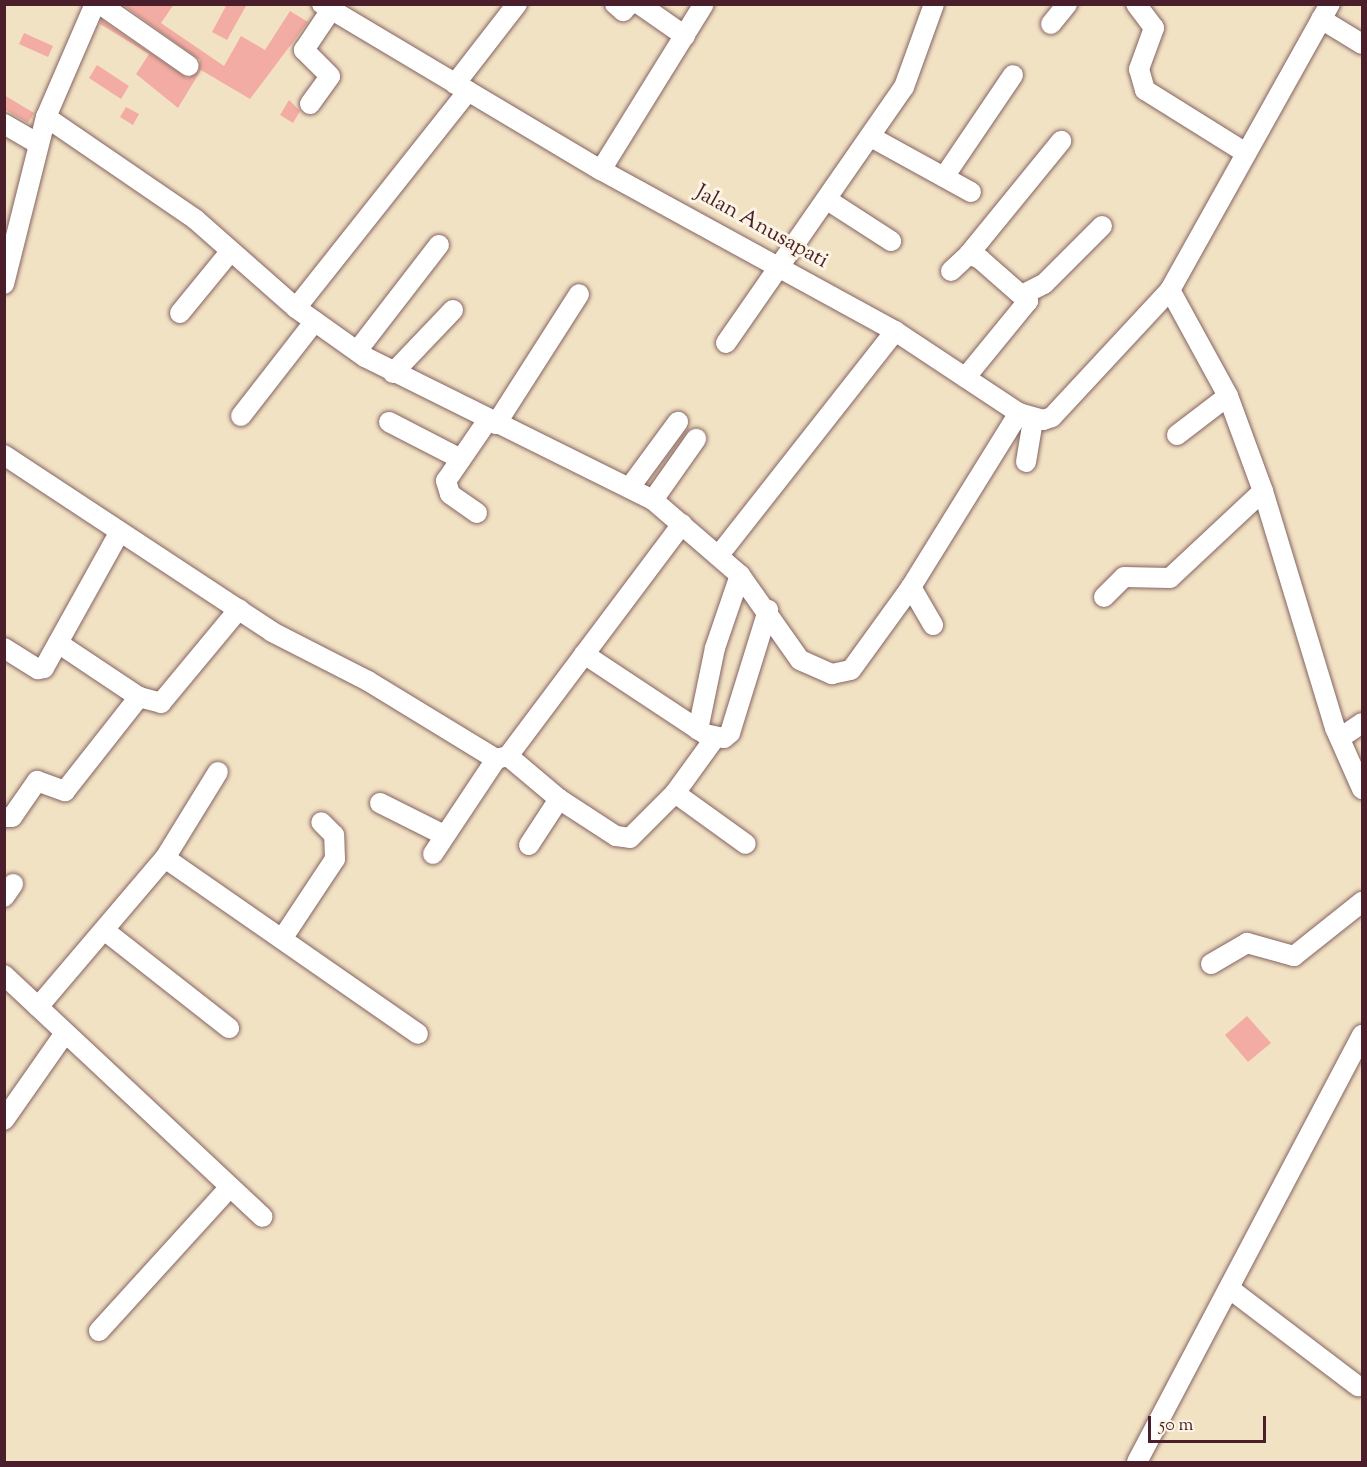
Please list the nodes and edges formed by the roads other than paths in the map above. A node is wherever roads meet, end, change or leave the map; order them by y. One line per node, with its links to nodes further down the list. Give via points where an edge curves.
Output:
1 (517, 4): 17 (street)
2 (615, 4): 3 (street, via 623,11)
3 (630, 4)
4 (639, 4): 13 (street)
5 (704, 4): 13 (street)
6 (933, 4): 21 (street, via 904,87)
7 (1066, 4): 12 (street)
8 (1136, 4): 24 (street, via 1154,28 1139,69 1145,90)
9 (92, 6): 15 (street); 19 (street)
10 (334, 8): 17 (street, Jalan Anusapati); 18 (street, via 304,50 330,76)
11 (1326, 12): 14 (street); 24 (street)
12 (1051, 24)
13 (685, 36): 25 (street)
14 (1362, 44)
15 (189, 66)
16 (1013, 75): 26 (street)
17 (462, 88): 25 (street, Jalan Anusapati); 41 (street)
18 (310, 104)
19 (46, 117): 23 (street); 33 (street, via 164,196)
20 (4, 124): 23 (street)
21 (871, 137): 26 (street); 28 (street)
22 (1061, 141): 34 (street)
23 (38, 144): 32 (street)
24 (1246, 153): 38 (street)
25 (601, 170): 35 (street, Jalan Anusapati)
26 (944, 177): 27 (street)
27 (971, 192)
28 (829, 201): 30 (street); 35 (street)
29 (1102, 226): 40 (street, via 1044,284)
30 (891, 241)
31 (439, 245): 47 (street)
32 (8, 250): 37 (street)
33 (230, 252): 41 (street); 43 (street)
34 (969, 254): 36 (street); 40 (street)
35 (781, 265): 45 (street, Jalan Anusapati); 46 (street)
36 (951, 271)
37 (4, 284)
38 (1166, 293): 50 (street); 52 (street, via 1052,417)
39 (579, 294): 54 (street)
40 (1024, 294): 49 (street, via 1026,309)
41 (296, 308): 44 (street)
42 (453, 310): 48 (street)
43 (180, 313)
44 (315, 321): 47 (street); 51 (street)
45 (895, 331): 49 (street, Jalan Anusapati); 67 (street)
46 (726, 343)
47 (357, 351): 48 (street)
48 (393, 373): 54 (street)
49 (965, 378): 52 (street, Jalan Anusapati)
50 (1228, 396): 56 (street); 62 (street)
51 (241, 416)
52 (1026, 417): 60 (street); 69 (street)
53 (389, 422): 59 (street)
54 (492, 422): 59 (street); 61 (street)
55 (678, 423): 61 (street)
56 (1177, 435)
57 (696, 439): 63 (street)
58 (4, 455): 66 (street)
59 (461, 459): 64 (street, via 446,486)
60 (1026, 462)
61 (630, 487): 63 (street)
62 (1263, 491): 70 (street, via 1170,578 1124,577); 80 (street)
63 (653, 500): 65 (street)
64 (477, 513)
65 (682, 524): 67 (street); 76 (street)
66 (119, 533): 71 (street); 74 (street)
67 (719, 555): 68 (street)
68 (740, 575): 72 (street); 79 (street, via 715,648)
69 (911, 587): 72 (street, via 843,675 800,660); 73 (street)
70 (1104, 597)
71 (239, 609): 77 (street, via 161,703); 81 (street)
72 (768, 610): 79 (street, via 730,733)
73 (933, 625)
74 (58, 642): 75 (street, via 41,669); 77 (street)
75 (4, 648)
76 (584, 654): 79 (street); 81 (street)
77 (139, 697): 87 (street, via 76,788 61,792 37,781 12,817)
78 (1362, 723): 80 (street)
79 (707, 734): 84 (street)
80 (1340, 738): 83 (street)
81 (502, 757): 85 (street); 89 (street)
82 (218, 772): 93 (street)
83 (1362, 789)
84 (675, 793): 85 (street, via 630,838 616,836); 90 (street)
85 (559, 799): 91 (street)
86 (380, 803): 89 (street)
87 (4, 817)
88 (321, 822): 96 (street, via 334,835 335,859)
89 (444, 835): 92 (street)
90 (746, 844)
91 (529, 845)
92 (433, 854)
93 (165, 858): 95 (street); 96 (street)
94 (1362, 902): 97 (street, via 1294,956 1246,943)
95 (104, 930): 99 (street); 100 (street)
96 (282, 939): 102 (street)
97 (1211, 964)
98 (4, 975): 99 (street)
99 (38, 1007): 101 (street)
100 (229, 1028)
101 (65, 1034): 104 (street); 105 (street)
102 (418, 1034)
103 (1362, 1035): 107 (street)
104 (4, 1120)
105 (230, 1187): 106 (street); 108 (street)
106 (262, 1217)
107 (1230, 1289): 109 (street); 110 (street)
108 (99, 1332)
109 (1358, 1386)
110 (1137, 1462)

